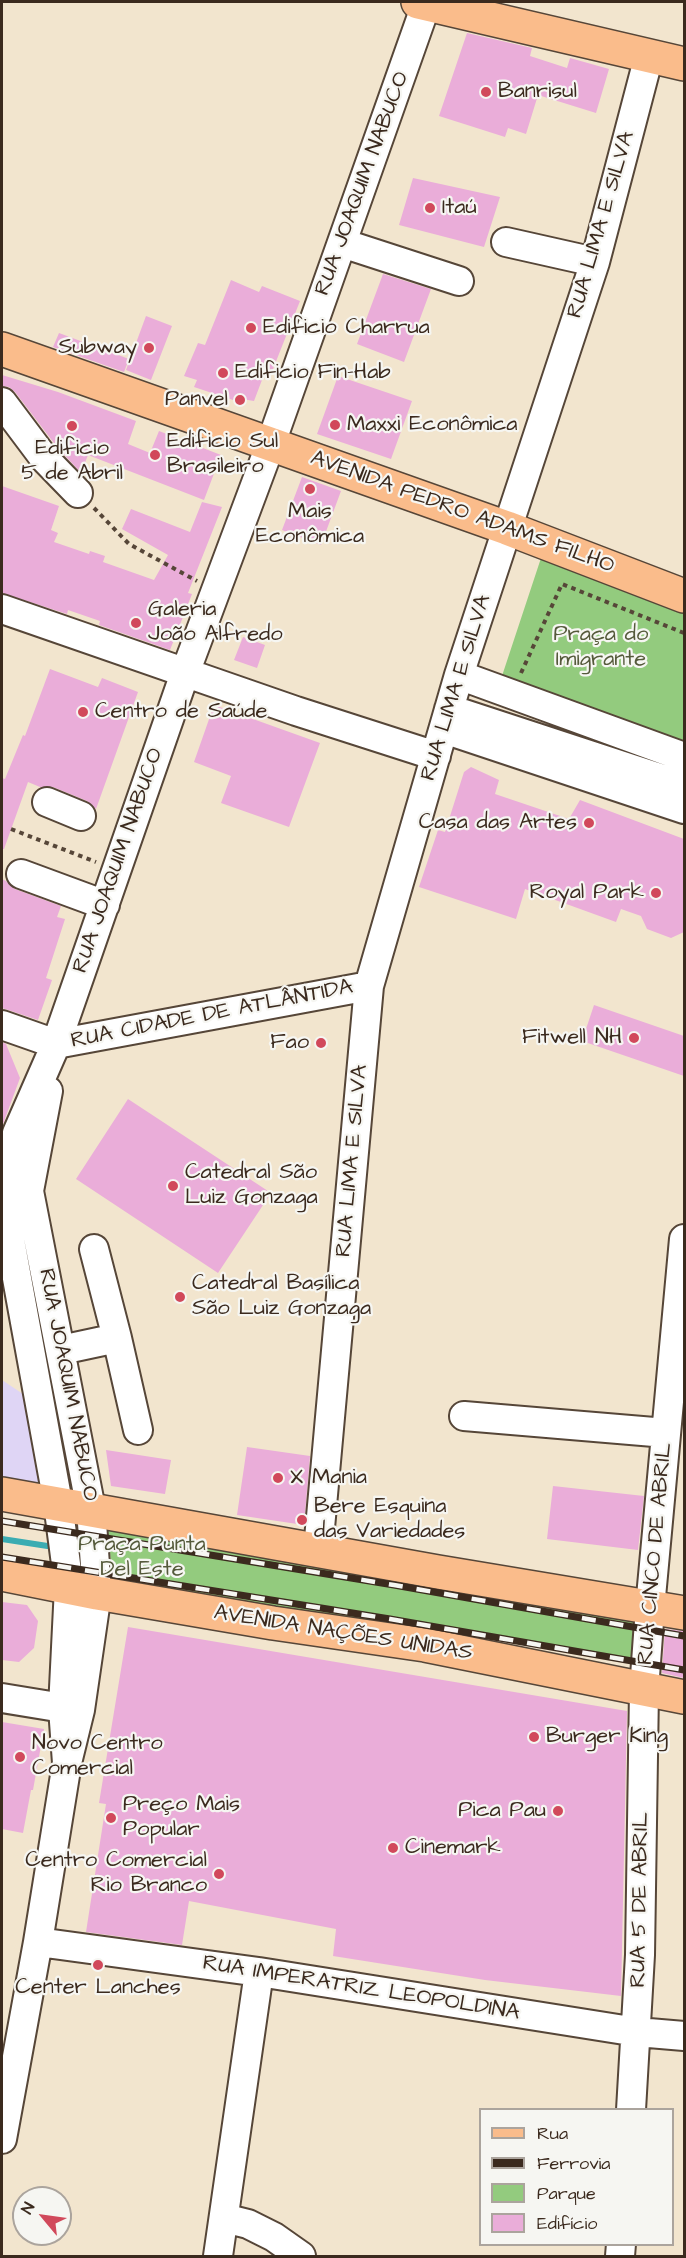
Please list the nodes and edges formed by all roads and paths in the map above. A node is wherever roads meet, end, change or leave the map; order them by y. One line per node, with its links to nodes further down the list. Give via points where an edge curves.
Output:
1 (424, 2): 2 (main road); 5 (street, RUA JOAQUIM NABUCO)
2 (649, 56): 3 (main road); 6 (street, RUA LIMA E SILVA)
3 (684, 64)
4 (506, 242): 6 (street)
5 (342, 243): 7 (street); 10 (street, RUA JOAQUIM NABUCO)
6 (595, 262): 12 (street, RUA LIMA E SILVA)
7 (459, 280)
8 (2, 349): 10 (main road, AVENIDA PEDRO ADAMS FILHO)
9 (2, 402): 11 (street, via 44,458)
10 (271, 443): 12 (main road, AVENIDA PEDRO ADAMS FILHO); 13 (street, RUA JOAQUIM NABUCO)
11 (78, 493): 13 (path, via 129,544 195,580)
12 (507, 528): 14 (main road, AVENIDA PEDRO ADAMS FILHO); 18 (street, RUA LIMA E SILVA)
13 (217, 587): 17 (street, RUA JOAQUIM NABUCO)
14 (684, 596)
15 (2, 609): 17 (street)
16 (684, 633): 19 (path, via 562,584)
17 (185, 673): 21 (street); 28 (street, RUA JOAQUIM NABUCO)
18 (459, 675): 20 (street, RUA LIMA E SILVA); 22 (street)
19 (517, 681)
20 (446, 719): 21 (street, RUA LIMA E SILVA); 23 (street); 25 (street)
21 (436, 756): 31 (street, RUA LIMA E SILVA)
22 (684, 758)
23 (684, 786)
24 (47, 802): 26 (street)
25 (684, 809)
26 (81, 816)
27 (11, 829): 28 (path)
28 (116, 870): 30 (street, RUA JOAQUIM NABUCO)
29 (21, 874): 30 (street)
30 (105, 904): 33 (street, RUA JOAQUIM NABUCO)
31 (369, 986): 33 (street, RUA CIDADE DE ATLÂNTIDA); 45 (street, RUA LIMA E SILVA)
32 (2, 1025): 33 (street)
33 (56, 1044): 38 (street, RUA JOAQUIM NABUCO, via 29,1191); 43 (street, RUA JOAQUIM NABUCO, via 16,1133 2,1196)
34 (684, 1239): 36 (street, RUA CINCO DE ABRIL)
35 (94, 1249): 37 (street)
36 (681, 1310): 41 (street, RUA CINCO DE ABRIL)
37 (117, 1338): 38 (street); 40 (street)
38 (61, 1350): 44 (street, RUA JOAQUIM NABUCO)
39 (464, 1416): 41 (street)
40 (138, 1430)
41 (666, 1433): 48 (street, RUA CINCO DE ABRIL)
42 (2, 1494): 43 (main road)
43 (58, 1503): 44 (main road); 47 (street, RUA JOAQUIM NABUCO)
44 (92, 1509): 45 (main road); 47 (street, RUA JOAQUIM NABUCO)
45 (318, 1550): 48 (main road)
46 (2, 1574): 47 (main road, AVENIDA NAÇÕES UNIDAS)
47 (83, 1590): 50 (main road, AVENIDA NAÇÕES UNIDAS, via 425,1645); 53 (street, RUA JOAQUIM NABUCO); 54 (street, RUA JOAQUIM NABUCO, via 80,1710)
48 (650, 1608): 49 (main road); 50 (street, RUA CINCO DE ABRIL)
49 (684, 1613)
50 (645, 1690): 51 (main road, AVENIDA NAÇÕES UNIDAS); 57 (street, RUA 5 DE ABRIL)
51 (684, 1697)
52 (2, 1698): 53 (street)
53 (63, 1708): 54 (street, RUA JOAQUIM NABUCO)
54 (67, 1763): 55 (street, RUA JOAQUIM NABUCO)
55 (38, 1942): 56 (street, RUA IMPERATRIZ LEOPOLDINA); 60 (street, RUA JOAQUIM NABUCO)
56 (259, 1972): 57 (street, RUA IMPERATRIZ LEOPOLDINA); 61 (street)
57 (637, 2032): 58 (street, RUA IMPERATRIZ LEOPOLDINA); 59 (street, RUA 5 DE ABRIL)
58 (684, 2036)
59 (631, 2108)
60 (2, 2139)
61 (224, 2218): 62 (street); 63 (street, via 274,2237)
62 (218, 2256)
63 (301, 2256)

